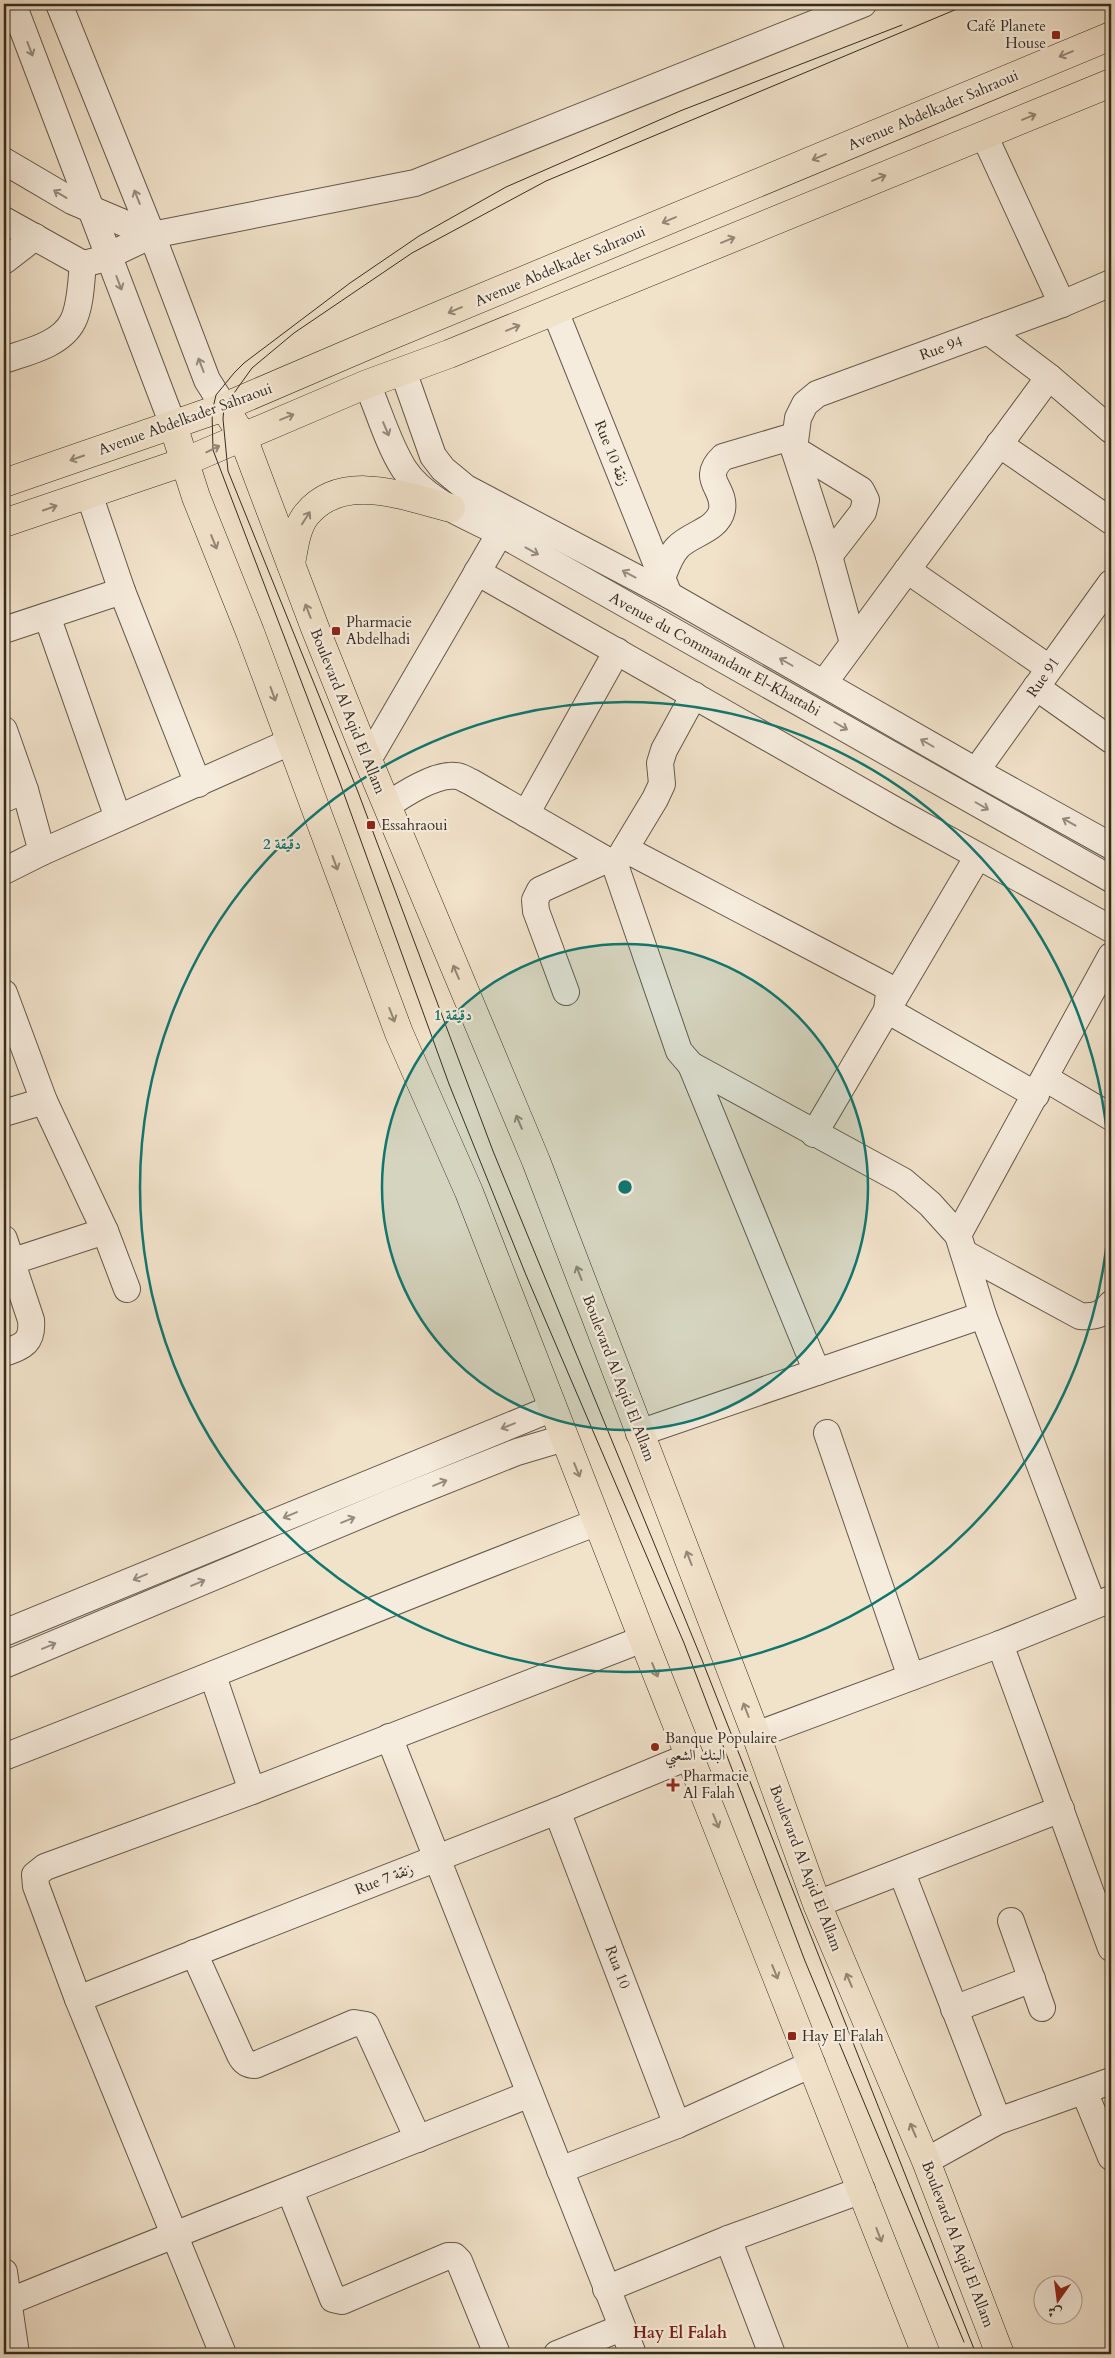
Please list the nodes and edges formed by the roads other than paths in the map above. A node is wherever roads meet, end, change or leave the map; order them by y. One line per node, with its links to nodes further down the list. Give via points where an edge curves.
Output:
1 (13, 4): 8 (street, one-way to 8)
2 (59, 4): 10 (street, one-way to 2)
3 (863, 4): 10 (street, via 415,183)
4 (1111, 36): 23 (main road, Avenue Abdelkader Sahraoui, one-way to 23)
5 (1111, 83): 6 (main road, one-way to 5)
6 (984, 135): 16 (street); 17 (main road, one-way to 6)
7 (4, 161): 8 (street, one-way to 7)
8 (92, 211): 10 (street); 12 (street)
9 (4, 220): 11 (street)
10 (152, 235): 12 (street); 23 (street, one-way to 10, via 207,380)
11 (35, 237): 13 (street); 14 (street)
12 (108, 254): 14 (street); 24 (street, one-way to 24)
13 (4, 261)
14 (83, 264): 19 (street, via 73,321 61,336 38,349)
15 (1111, 283): 16 (street, Rue 94)
16 (1062, 304): 18 (street, Rue 94)
17 (555, 311): 20 (main road, one-way to 17); 41 (street, Rue 10 زنقة)
18 (988, 331): 21 (street); 27 (street, Rue 94, via 817,394 805,404 798,418)
19 (4, 360)
20 (403, 371): 22 (main road); 41 (street, Avenue du Commandant El-Khattabi, one-way to 20, via 466,488 443,469 426,442)
21 (1049, 377): 25 (street); 28 (street)
22 (367, 384): 26 (main road, one-way to 22); 32 (street, Avenue du Commandant El-Khattabi, one-way to 32, via 404,469 426,491)
23 (224, 407): 24 (main road, Avenue Abdelkader Sahraoui); 26 (main road, Boulevard Al Aqid El Allam)
24 (173, 425): 29 (main road); 30 (main road, Avenue Abdelkader Sahraoui, one-way to 30)
25 (1111, 430)
26 (242, 435): 29 (main road, one-way to 26); 37 (main road, Boulevard Al Aqid El Allam)
27 (794, 442): 36 (street); 36 (street, via 861,490 866,500 863,512); 41 (street, via 723,457 715,464 712,477 721,502 720,514 704,530 678,546 670,558)
28 (999, 444): 33 (street); 38 (street)
29 (184, 462): 31 (main road); 52 (main road, one-way to 52)
30 (4, 483)
31 (89, 494): 34 (main road, one-way to 31); 42 (street)
32 (451, 508): 35 (street, Avenue du Commandant El-Khattabi); 37 (main road, one-way to 32, via 299,529 307,514 331,495 346,490 370,491)
33 (1111, 520)
34 (4, 523)
35 (500, 533): 39 (street); 65 (street, Avenue du Commandant El-Khattabi, one-way to 65)
36 (829, 556): 45 (street)
37 (290, 564): 53 (main road, Boulevard Al Aqid El Allam, one-way to 37)
38 (907, 570): 45 (street); 47 (street)
39 (478, 572): 46 (street); 53 (street)
40 (1111, 583): 47 (street, Rue 91)
41 (666, 586): 48 (street, Avenue du Commandant El-Khattabi, one-way to 41)
42 (122, 591): 43 (street); 55 (street)
43 (47, 616): 44 (street); 59 (street)
44 (4, 630)
45 (853, 643): 48 (street)
46 (617, 651): 49 (street); 58 (street)
47 (1043, 677): 51 (street); 54 (street, Rue 91)
48 (824, 683): 54 (street, Avenue du Commandant El-Khattabi, one-way to 48)
49 (694, 695): 62 (street); 63 (street, via 664,750 660,763 662,784)
50 (4, 730): 56 (street)
51 (1111, 740)
52 (290, 742): 55 (street); 85 (main road, one-way to 85, via 399,1032 469,1192)
53 (368, 760): 57 (main road, Boulevard Al Aqid El Allam)
54 (976, 772): 60 (street, Avenue du Commandant El-Khattabi, one-way to 54)
55 (198, 784): 59 (street)
56 (14, 794): 61 (street)
57 (387, 806): 58 (street, via 403,794 440,778 456,776); 86 (main road, Boulevard Al Aqid El Allam, one-way to 57, via 536,1161)
58 (526, 814): 63 (street)
59 (118, 818): 61 (street)
60 (1111, 846)
61 (42, 852): 64 (street)
62 (978, 856): 66 (street); 70 (street)
63 (615, 858): 68 (street, via 540,890 536,900 536,911); 70 (street, via 886,986 889,993); 71 (street, via 679,1050)
64 (4, 871)
65 (1111, 879)
66 (1111, 929)
67 (1111, 956): 72 (street)
68 (566, 992)
69 (4, 993): 73 (street)
70 (887, 1010): 72 (street); 76 (street)
71 (691, 1065): 76 (street); 84 (street)
72 (1041, 1087): 75 (street); 78 (street)
73 (44, 1100): 74 (street); 77 (street)
74 (4, 1113)
75 (1111, 1117)
76 (814, 1134): 78 (street, via 903,1181 930,1204)
77 (105, 1231): 79 (street); 80 (street)
78 (961, 1244): 81 (street, via 1080,1316 1102,1313); 82 (street)
79 (6, 1255): 83 (street, via 31,1320 32,1331 29,1341)
80 (127, 1289)
81 (1111, 1304)
82 (984, 1315): 84 (street); 90 (street)
83 (4, 1353)
84 (817, 1372): 86 (street)
85 (553, 1408): 88 (main road); 91 (street, one-way to 91)
86 (639, 1433): 97 (main road, Boulevard Al Aqid El Allam, one-way to 86)
87 (827, 1433): 96 (street)
88 (564, 1438): 89 (main road, one-way to 89); 94 (street, one-way to 88, via 394,1501 517,1452)
89 (598, 1522): 92 (main road); 95 (street, via 408,1594)
90 (1102, 1602): 93 (street)
91 (4, 1634)
92 (643, 1639): 98 (street); 99 (main road, one-way to 99)
93 (1000, 1644): 96 (street); 102 (street)
94 (4, 1665)
95 (213, 1676): 100 (street); 101 (street)
96 (911, 1677): 97 (street)
97 (756, 1736): 106 (main road, Boulevard Al Aqid El Allam)
98 (389, 1738): 101 (street); 104 (street)
99 (690, 1756): 103 (street, Rue 7 زنقة); 114 (main road, one-way to 114)
100 (4, 1757)
101 (252, 1791): 111 (street, via 45,1867 35,1875 36,1886)
102 (1061, 1809): 105 (street); 108 (street)
103 (557, 1811): 104 (street, Rue 7 زنقة); 119 (street, Rua 10)
104 (438, 1858): 109 (street, Rue 7 زنقة); 117 (street)
105 (902, 1873): 106 (street); 113 (street)
106 (817, 1904): 122 (main road, Boulevard Al Aqid El Allam, one-way to 106)
107 (1012, 1922): 110 (street)
108 (1111, 1948)
109 (194, 1953): 111 (street, Rue 7 زنقة); 120 (street, via 240,2055 250,2065 354,2023 366,2025)
110 (1032, 1980): 112 (street); 113 (street)
111 (78, 1999): 126 (street)
112 (1042, 2008)
113 (954, 2009): 118 (street)
114 (812, 2064): 119 (street); 124 (main road)
115 (1111, 2081): 116 (street)
116 (1084, 2091): 118 (street); 121 (street)
117 (530, 2094): 120 (street); 123 (street)
118 (998, 2121): 122 (street)
119 (677, 2125): 123 (street)
120 (418, 2139): 125 (street)
121 (1111, 2157)
122 (926, 2161): 139 (main road, Boulevard Al Aqid El Allam)
123 (560, 2170): 129 (street)
124 (862, 2190): 127 (street); 138 (main road, one-way to 138)
125 (290, 2191): 126 (street); 134 (street, via 333,2299 342,2301 454,2256)
126 (174, 2234): 130 (street); 133 (street)
127 (728, 2239): 129 (street); 137 (street)
128 (4, 2272): 130 (street)
129 (606, 2289): 131 (street)
130 (8, 2302): 132 (street)
131 (622, 2328): 135 (street); 136 (street)
132 (16, 2354)
133 (223, 2354)
134 (497, 2354)
135 (558, 2354)
136 (633, 2354)
137 (772, 2354)
138 (926, 2354)
139 (1000, 2354)

